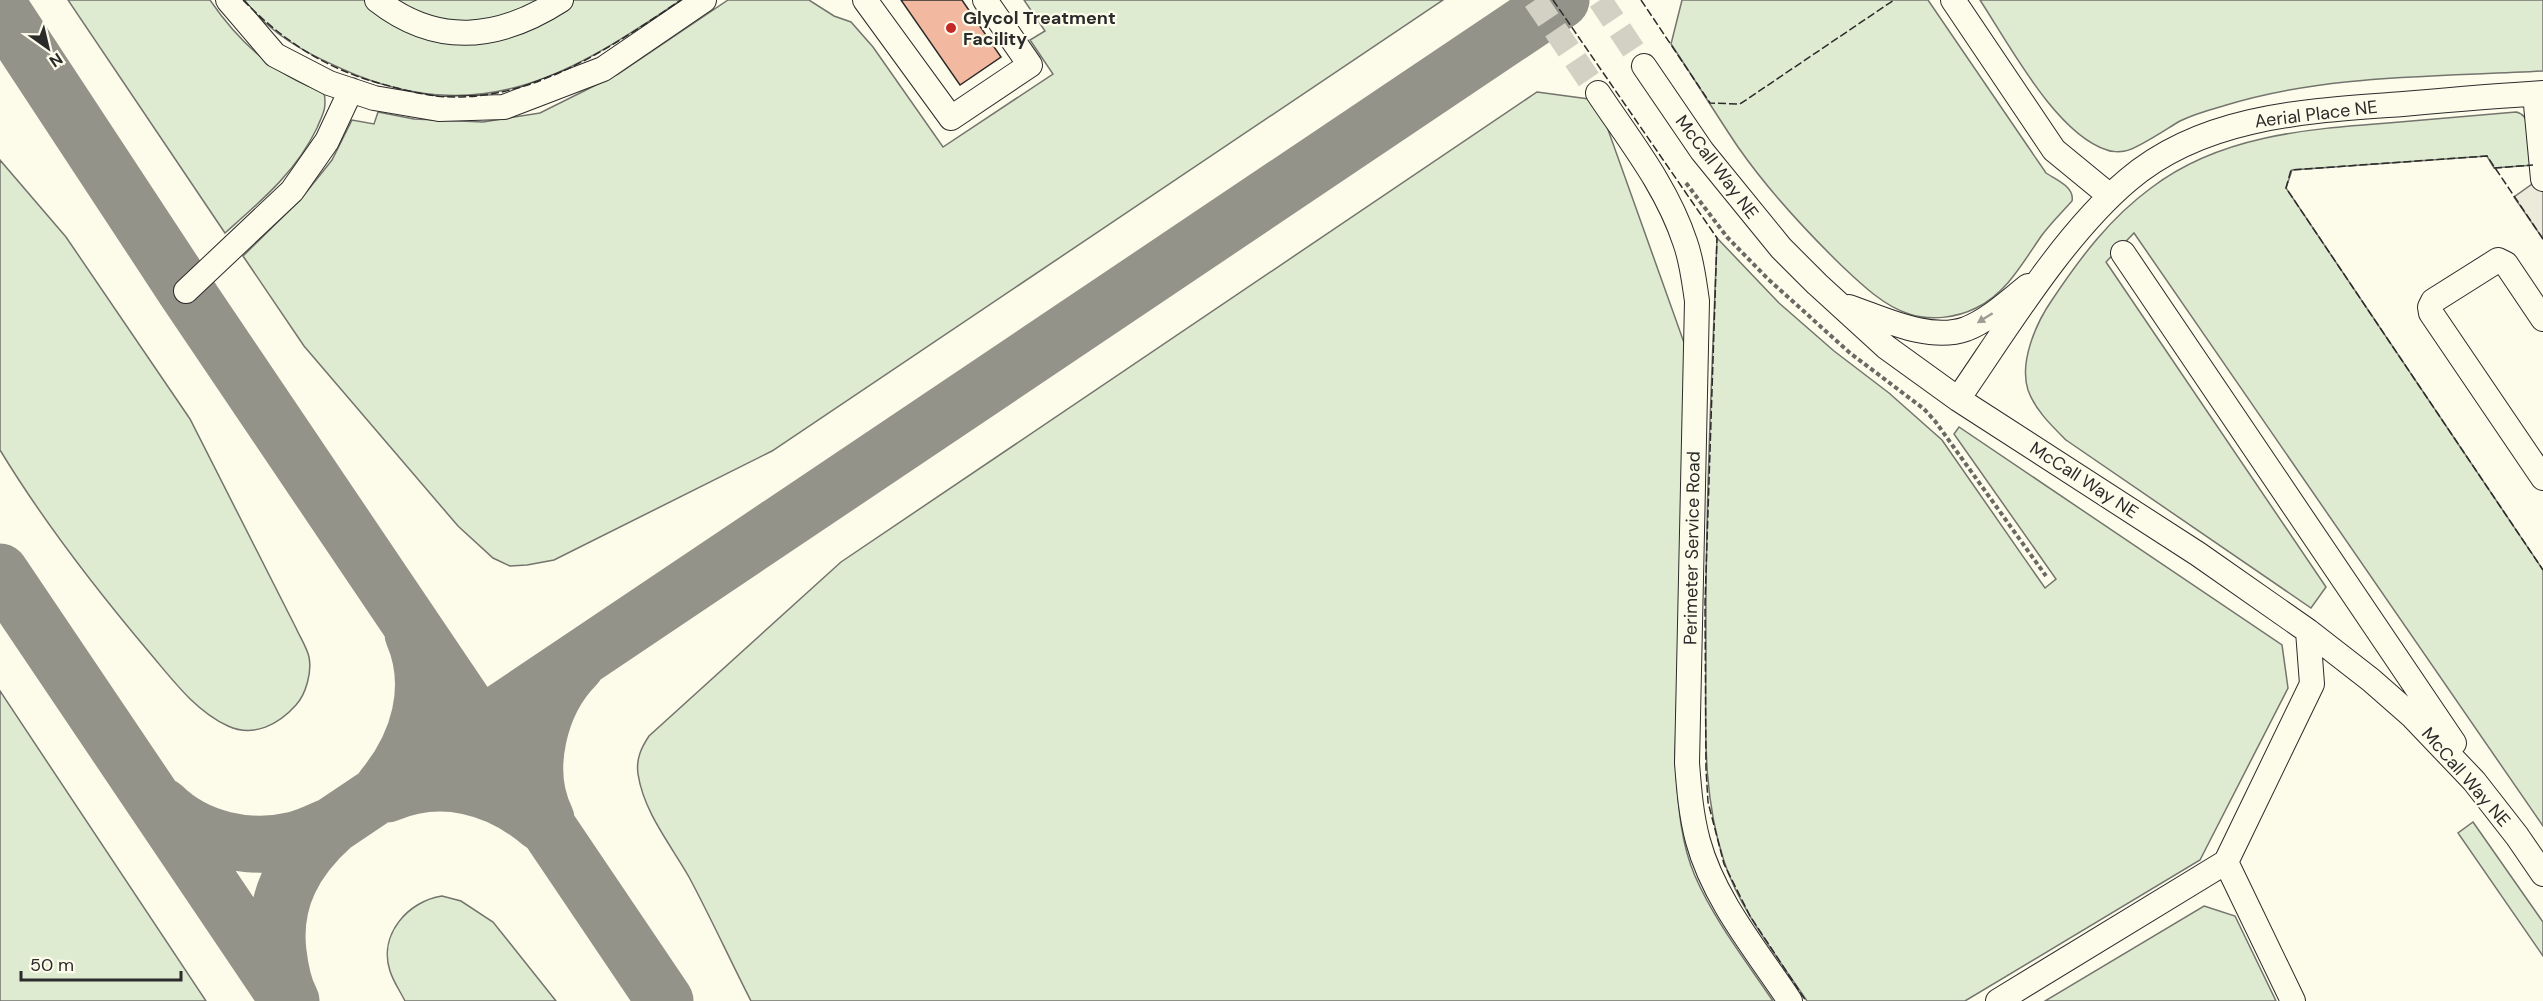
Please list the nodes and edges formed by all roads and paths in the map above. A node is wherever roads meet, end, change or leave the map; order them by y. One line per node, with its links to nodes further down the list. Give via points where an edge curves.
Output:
1 (228, 0): 9 (street, via 275,55)
2 (377, 0): 3 (street, via 420,26 463,34 506,27)
3 (561, 0)
4 (704, 0): 9 (street, via 603,69 504,107 440,110)
5 (865, 0): 6 (street, via 951,118 1030,65)
6 (985, 0)
7 (1953, 0): 14 (street, via 2054,150)
8 (1644, 66): 18 (street, McCall Way NE, via 1737,196 1781,248)
9 (351, 90): 17 (street, via 327,141 292,191)
10 (1598, 93): 27 (street, Perimeter Service Road, via 1676,218 1698,301 1687,763 1698,841 1716,885)
11 (2539, 94): 13 (street); 14 (street, Aerial Place NE, via 2318,111 2242,123 2170,153)
12 (1681, 178): 22 (path, via 1727,237 1768,279 1850,353 1924,409)
13 (2543, 179)
14 (2110, 196): 16 (street, Aerial Place NE)
15 (2123, 253): 24 (street)
16 (2048, 270): 18 (street, one-way to 18, via 1993,314 1952,332 1923,330); 20 (street, Aerial Place NE)
17 (186, 291)
18 (1840, 304): 20 (street, McCall Way NE, via 1886,347)
19 (2543, 319): 21 (street, via 2506,264 2498,260 2430,307)
20 (1958, 399): 23 (street, McCall Way NE, via 2198,554)
21 (2543, 478)
22 (2046, 576)
23 (2308, 631): 24 (street, McCall Way NE, via 2412,716 2474,781); 25 (street, via 2312,684)
24 (2517, 836): 26 (street, McCall Way NE)
25 (2226, 862): 28 (street); 29 (street)
26 (2543, 874)
27 (1791, 1001)
28 (1998, 1001)
29 (2293, 1001)

